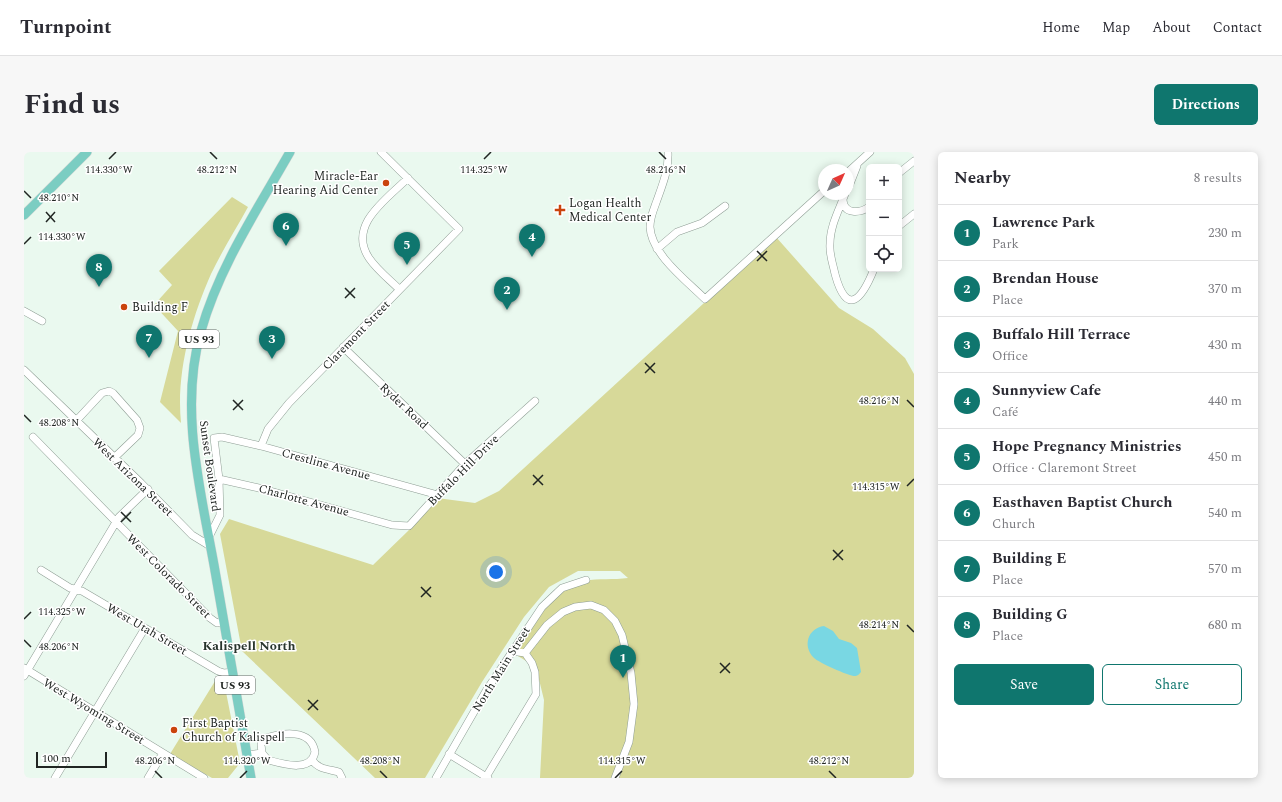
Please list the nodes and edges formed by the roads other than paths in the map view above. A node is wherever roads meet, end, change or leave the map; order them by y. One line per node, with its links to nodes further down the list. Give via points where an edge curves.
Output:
1 (87, 152): 6 (main road)
2 (290, 152): 39 (main road, Sunset Boulevard / US 93, via 226,266 210,305 194,360 191,387 192,427)
3 (381, 152): 12 (street)
4 (668, 152): 21 (street, via 667,171 651,220 652,237)
5 (870, 152): 8 (street)
6 (80, 156): 19 (main road)
7 (914, 161): 10 (street)
8 (858, 164): 9 (street); 11 (street)
9 (854, 167)
10 (902, 171)
11 (854, 174)
12 (408, 178): 23 (street, via 367,220 362,233 364,250 370,260); 23 (street, Claremont Street, via 459,229)
13 (818, 196): 21 (street, via 705,299)
14 (843, 200): 22 (street, via 833,225 830,244 840,290 846,298 859,298)
15 (844, 200): 17 (street, via 845,207 849,211)
16 (725, 206): 21 (street, via 702,223 677,232)
17 (866, 208)
18 (914, 214): 20 (street)
19 (24, 215)
20 (902, 224)
21 (657, 249)
22 (873, 272)
23 (399, 289): 26 (street, Claremont Street)
24 (24, 310): 25 (street)
25 (42, 321)
26 (343, 347): 31 (street, Claremont Street, via 278,416 268,429); 33 (street, Ryder Road)
27 (24, 370): 29 (street, West Arizona Street)
28 (535, 401): 33 (street, Buffalo Hill Drive)
29 (76, 421): 32 (street, West Arizona Street); 32 (street, via 102,393 109,390 113,393 137,420 140,428 138,435)
30 (33, 437): 37 (street, West Colorado Street)
31 (261, 446): 34 (street, Crestline Avenue, via 222,437 214,438); 36 (street, Crestline Avenue)
32 (114, 458): 35 (street, West Arizona Street)
33 (466, 464): 36 (street, Buffalo Hill Drive)
34 (220, 479): 38 (street, Charlotte Avenue); 39 (street, via 220,515)
35 (148, 489): 37 (street); 39 (street, West Arizona Street, via 192,535)
36 (438, 495): 38 (street, Buffalo Hill Drive, via 409,526)
37 (116, 522): 42 (street); 43 (street, West Colorado Street, via 210,618 217,623)
38 (387, 523)
39 (209, 542): 43 (main road, Sunset Boulevard / US 93)
40 (41, 570): 42 (street, West Utah Street)
41 (586, 580): 45 (street, North Main Street, via 562,588 552,596)
42 (76, 590): 44 (street, West Utah Street); 47 (street)
43 (224, 622): 48 (main road, Sunset Boulevard / US 93)
44 (145, 628): 48 (street, West Utah Street, via 218,671); 49 (street)
45 (511, 651): 46 (street); 52 (street, North Main Street)
46 (525, 653): 55 (street, via 535,672 536,694); 62 (street, via 547,625 563,612 575,607 591,605 604,610 615,621 622,635 631,673 634,704 629,742)
47 (25, 671): 49 (street, West Wyoming Street)
48 (233, 672): 53 (main road, Sunset Boulevard / US 93)
49 (95, 712): 50 (street, West Wyoming Street); 56 (street)
50 (163, 753): 57 (street); 58 (street, West Wyoming Street)
51 (262, 753): 53 (street); 54 (street, via 268,760 297,766 306,765); 54 (street, via 261,744 266,738 280,734 298,734 314,746)
52 (449, 754): 55 (street); 61 (street, North Main Street)
53 (247, 755): 59 (main road, Sunset Boulevard / US 93)
54 (312, 760): 60 (street, via 327,770 339,772)
55 (487, 777)
56 (55, 778)
57 (148, 778)
58 (204, 778)
59 (251, 778)
60 (342, 778)
61 (436, 778)
62 (615, 778)

